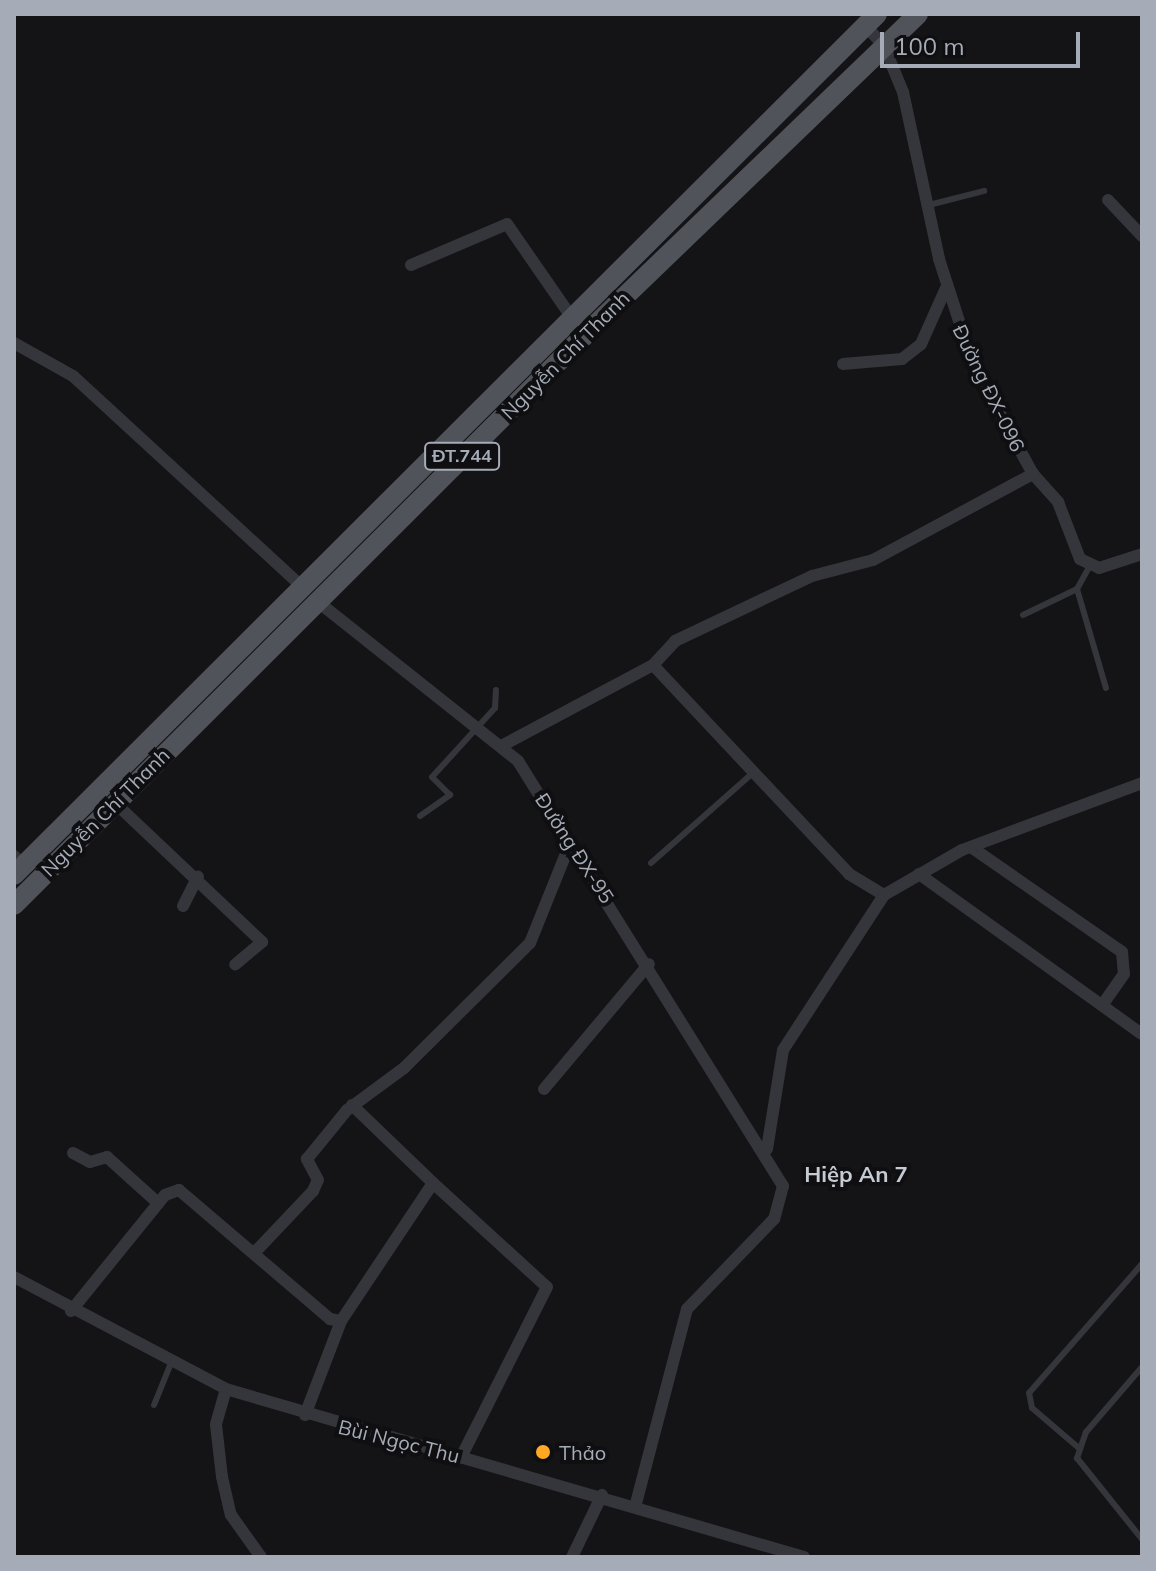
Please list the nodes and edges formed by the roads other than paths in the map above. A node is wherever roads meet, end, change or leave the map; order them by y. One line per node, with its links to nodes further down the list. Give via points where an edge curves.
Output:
1 (918, 14): 3 (main road, Nguyễn Chí Thanh / ĐT.744)
2 (871, 19): 3 (street); 10 (main road, Nguyễn Chí Thanh / ĐT.744)
3 (884, 46): 6 (street, Đường ĐX-096); 18 (main road, Nguyễn Chí Thanh / ĐT.744)
4 (984, 191): 6 (lane)
5 (1108, 200): 7 (street)
6 (929, 205): 9 (street, Đường ĐX-096)
7 (1142, 236)
8 (411, 265): 10 (street, via 507,224)
9 (946, 288): 12 (street, via 921,344 902,359); 13 (street, Đường ĐX-096, via 973,364)
10 (572, 318): 16 (main road, Nguyễn Chí Thanh / ĐT.744)
11 (14, 344): 16 (street, via 73,376)
12 (843, 364)
13 (1033, 474): 15 (street, Đường ĐX-096, via 1058,502); 20 (street, via 873,560 812,576 675,641)
14 (1142, 554): 15 (street)
15 (1089, 567): 17 (lane)
16 (301, 586): 18 (main road); 27 (main road, Nguyễn Chí Thanh / ĐT.744)
17 (1077, 589): 19 (lane); 21 (lane)
18 (317, 601): 23 (street, Đường ĐX-95); 27 (main road, Nguyễn Chí Thanh / ĐT.744)
19 (1023, 615)
20 (653, 665): 24 (street); 25 (street)
21 (1106, 688)
22 (496, 690): 23 (lane, via 499,702)
23 (476, 726): 24 (street, Đường ĐX-95); 28 (lane, via 432,777 450,795)
24 (503, 745): 29 (street, Đường ĐX-95)
25 (757, 769): 32 (lane); 35 (street, via 849,874)
26 (1142, 783): 30 (street, Đường ĐX-95)
27 (106, 796): 31 (main road, Nguyễn Chí Thanh / ĐT.744); 34 (street); 36 (main road, Nguyễn Chí Thanh / ĐT.744)
28 (420, 816)
29 (565, 833): 38 (street, Đường ĐX-95); 43 (street, via 567,851 530,943 404,1068)
30 (971, 847): 33 (street, Đường ĐX-95); 40 (street, via 1122,952 1124,974)
31 (18, 863)
32 (651, 863)
33 (919, 874): 35 (street, Đường ĐX-95); 40 (street)
34 (198, 877): 37 (street); 39 (street, via 262,942)
35 (884, 895): 45 (street, Đường ĐX-95, via 783,1050 767,1116)
36 (14, 905)
37 (183, 906)
38 (649, 964): 42 (street); 45 (street, Đường ĐX-95)
39 (235, 965)
40 (1103, 1004): 41 (street)
41 (1142, 1034)
42 (544, 1089)
43 (352, 1105): 46 (street); 48 (street, via 307,1159 318,1180 313,1191)
44 (73, 1153): 47 (street, via 90,1162 107,1157)
45 (767, 1155): 61 (street, Đường ĐX-95, via 784,1198 774,1219 687,1309)
46 (433, 1183): 52 (street); 59 (street, via 547,1287)
47 (158, 1203): 48 (street, via 179,1190 190,1194); 51 (street)
48 (256, 1251): 52 (street, via 330,1319)
49 (1142, 1264): 58 (lane, via 1029,1393 1032,1408)
50 (14, 1277): 51 (street, Bùi Ngọc Thu)
51 (71, 1311): 53 (street, Bùi Ngọc Thu)
52 (341, 1321): 57 (street)
53 (171, 1363): 55 (street, Bùi Ngọc Thu); 56 (lane)
54 (1142, 1367): 58 (lane, via 1086,1432)
55 (226, 1389): 57 (street, Bùi Ngọc Thu); 63 (street, via 216,1425 222,1477 231,1515)
56 (154, 1405)
57 (305, 1415): 59 (street, Bùi Ngọc Thu)
58 (1080, 1449): 62 (lane, via 1077,1458)
59 (461, 1457): 60 (street, Bùi Ngọc Thu)
60 (602, 1495): 61 (street, Bùi Ngọc Thu); 64 (street)
61 (636, 1504): 65 (street, Bùi Ngọc Thu)
62 (1142, 1539)
63 (261, 1557)
64 (572, 1557)
65 (804, 1557)

